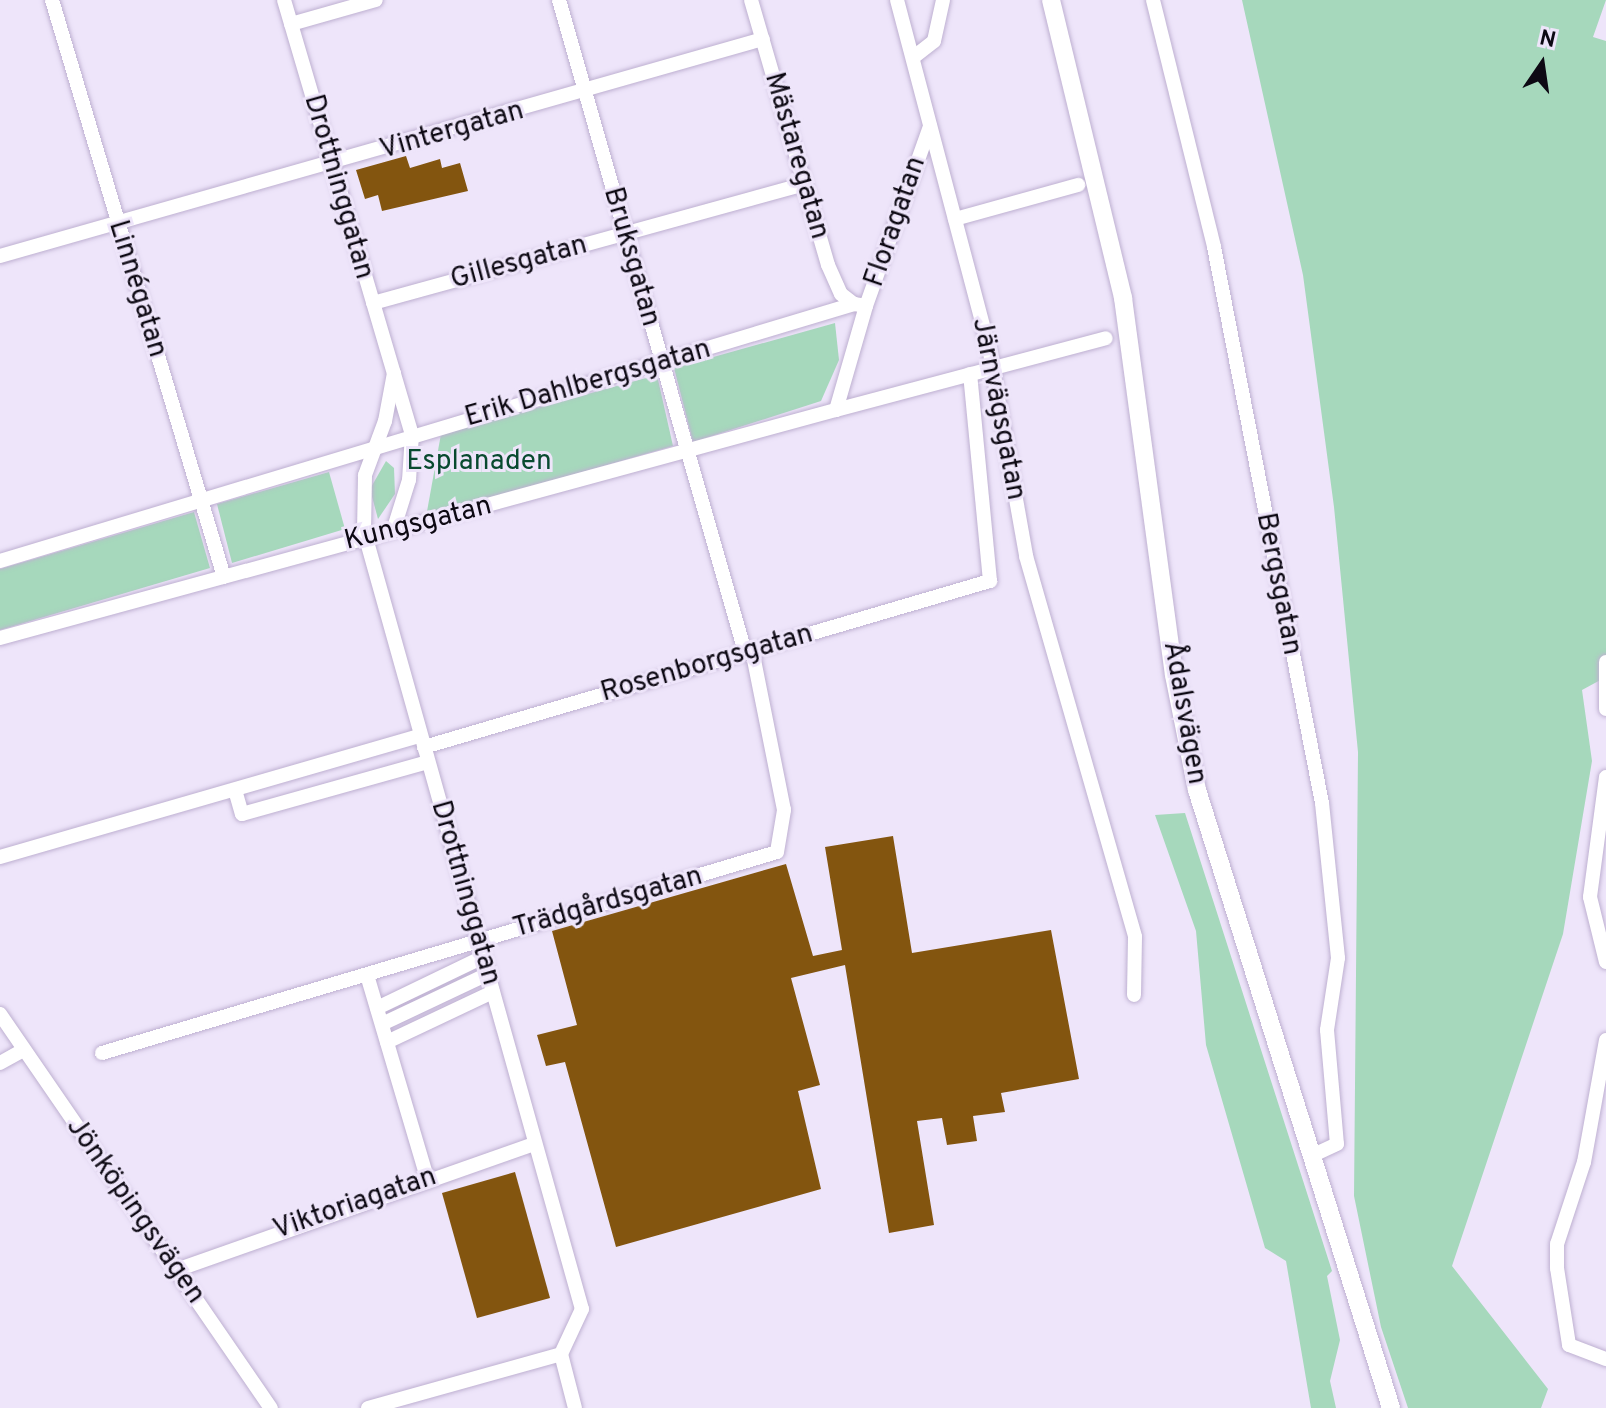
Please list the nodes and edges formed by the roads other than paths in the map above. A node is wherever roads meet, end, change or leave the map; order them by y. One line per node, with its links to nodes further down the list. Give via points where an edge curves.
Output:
1 (52, 0): 19 (street, Linnégatan)
2 (284, 0): 10 (street, Drottninggatan)
3 (376, 0): 10 (street)
4 (559, 0): 13 (street, Bruksgatan)
5 (751, 0): 11 (street, Mästaregatan)
6 (897, 0): 12 (street, Järnvägsgatan)
7 (943, 0): 12 (street, via 934,41)
8 (1051, 0): 69 (main road, Ådalsvägen, via 1123,298 1174,675 1197,790)
9 (1153, 0): 69 (street, Bergsgatan, via 1214,247 1322,803 1338,958 1327,1030 1337,1144)
10 (291, 24): 15 (street, Drottninggatan)
11 (763, 39): 13 (street, Vintergatan); 16 (street, Mästaregatan)
12 (915, 56): 14 (street, Järnvägsgatan)
13 (584, 93): 15 (street, Vintergatan); 20 (street, Bruksgatan)
14 (930, 126): 18 (street, Järnvägsgatan); 23 (street, Floragatan)
15 (331, 165): 19 (street, Vintergatan); 22 (street, Drottninggatan)
16 (804, 184): 20 (street, Gillesgatan); 23 (street, Mästaregatan, via 841,294)
17 (1078, 185): 18 (street)
18 (955, 219): 26 (street, Järnvägsgatan)
19 (116, 224): 21 (street, Vintergatan); 35 (street, Linnégatan)
20 (625, 235): 22 (street, Gillesgatan); 25 (street, Bruksgatan)
21 (0, 256)
22 (373, 303): 27 (street, Drottninggatan)
23 (860, 305): 25 (street, Erik Dahlbergsgatan); 29 (street)
24 (1106, 338): 26 (street, Kungsgatan)
25 (662, 364): 30 (street, Erik Dahlbergsgatan); 33 (street, Bruksgatan)
26 (991, 369): 28 (street, Kungsgatan); 59 (street, Järnvägsgatan, via 1026,556 1135,937)
27 (394, 373): 30 (street, Drottninggatan); 32 (street, Drottninggatan)
28 (970, 374): 29 (street, Kungsgatan); 42 (street, Rosenborgsgatan, via 990,581)
29 (836, 410): 33 (street, Kungsgatan)
30 (412, 434): 31 (street, Erik Dahlbergsgatan); 34 (street, Drottninggatan)
31 (394, 445): 32 (street, Erik Dahlbergsgatan); 34 (street)
32 (376, 451): 35 (street, Erik Dahlbergsgatan); 37 (street, Drottninggatan, via 362,495)
33 (688, 451): 36 (street, Kungsgatan); 42 (street, Bruksgatan)
34 (410, 457): 36 (street, Drottninggatan)
35 (202, 501): 39 (street, Erik Dahlbergsgatan); 40 (street, Linnégatan)
36 (390, 533): 37 (street, Kungsgatan); 38 (street)
37 (366, 535): 38 (street, Drottninggatan); 40 (street, Kungsgatan)
38 (371, 558): 45 (street, Drottninggatan)
39 (0, 561)
40 (224, 577): 41 (street, Kungsgatan)
41 (0, 638)
42 (749, 651): 45 (street, Rosenborgsgatan); 53 (street, Trädgårdsgatan, via 784,810 777,852)
43 (1606, 662): 44 (street)
44 (1606, 709)
45 (424, 748): 46 (street, Rosenborgsgatan); 49 (street); 53 (street, Drottninggatan)
46 (291, 773): 48 (street, Rosenborgsgatan); 49 (street)
47 (1606, 777): 52 (street)
48 (235, 790): 49 (street, via 242,814); 51 (street, Rosenborgsgatan)
49 (298, 798)
50 (1606, 844): 52 (street)
51 (0, 857)
52 (1594, 859): 54 (street, via 1590,897)
53 (479, 941): 55 (street, Drottninggatan); 57 (street, Trädgårdsgatan)
54 (1605, 955)
55 (483, 957): 56 (street, Drottninggatan); 60 (street)
56 (488, 974): 58 (street, Drottninggatan); 62 (street)
57 (367, 975): 60 (street); 66 (street, Trädgårdsgatan)
58 (493, 992): 64 (street); 68 (street, Drottninggatan)
59 (1134, 995)
60 (377, 1008): 62 (street)
61 (0, 1014): 65 (street, Jönköpingsvägen)
62 (382, 1024): 64 (street)
63 (1606, 1040): 73 (street, via 1584,1162 1557,1244 1561,1315 1569,1345)
64 (387, 1042): 70 (street)
65 (23, 1050): 67 (street); 71 (street, Jönköpingsvägen)
66 (102, 1053)
67 (0, 1063)
68 (533, 1144): 70 (street, Viktoriagatan); 72 (street, Drottninggatan, via 582,1309)
69 (1311, 1156): 77 (main road, Ådalsvägen)
70 (427, 1178): 71 (street, Viktoriagatan)
71 (179, 1269): 74 (street, Jönköpingsvägen)
72 (561, 1354): 75 (street); 76 (street)
73 (1606, 1359)
74 (271, 1408)
75 (368, 1408)
76 (575, 1408)
77 (1391, 1408)

